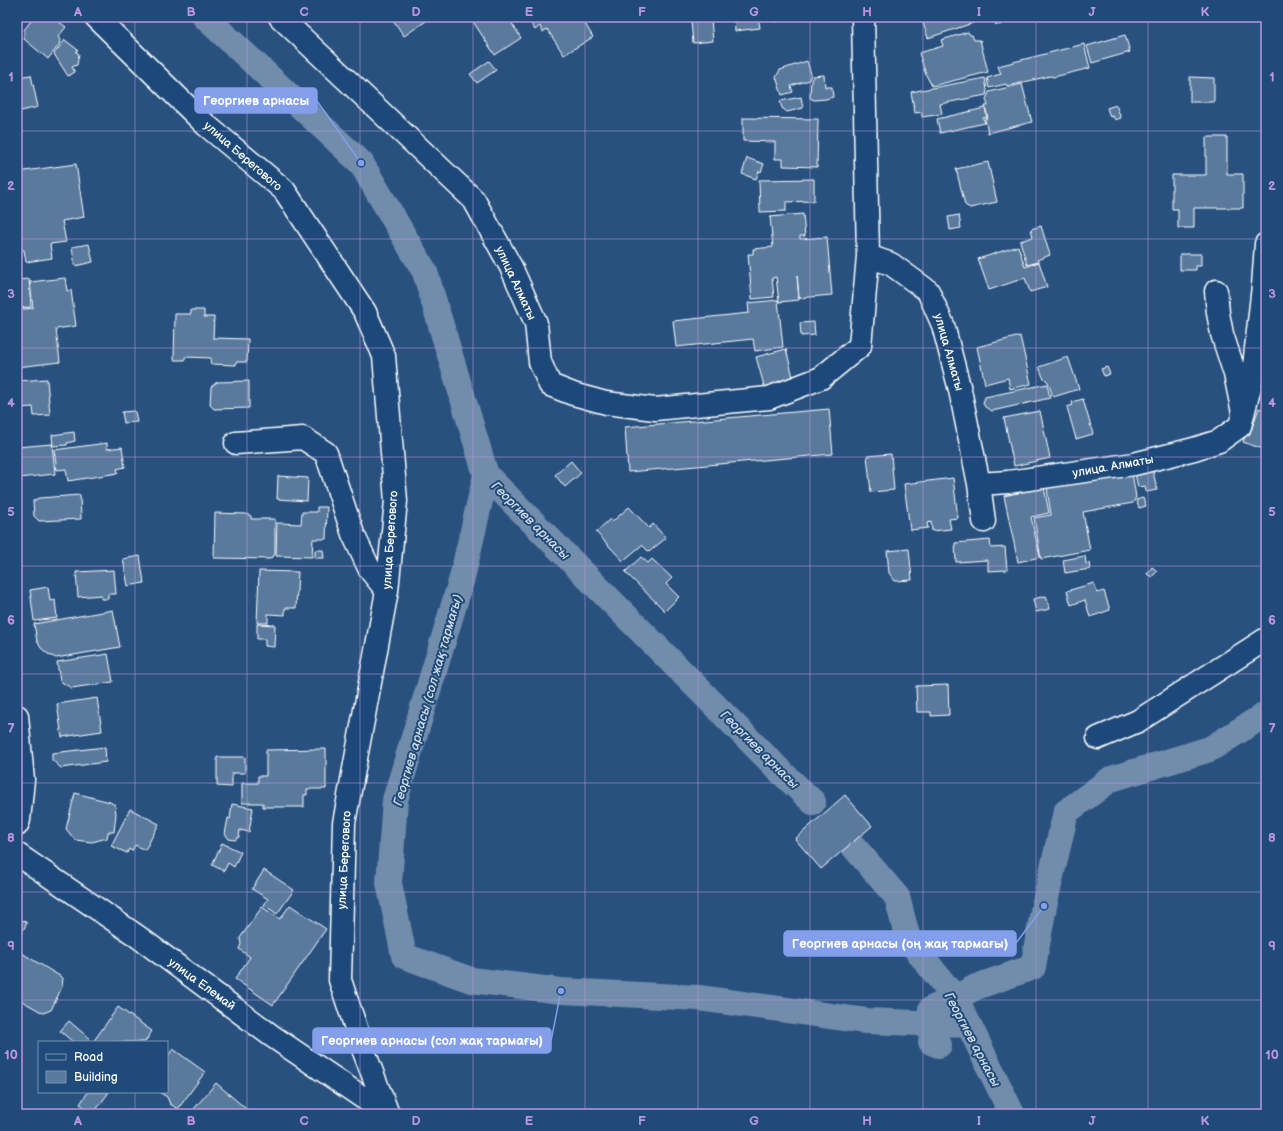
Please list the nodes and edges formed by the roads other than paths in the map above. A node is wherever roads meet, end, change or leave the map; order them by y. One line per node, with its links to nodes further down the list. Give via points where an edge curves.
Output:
1 (96, 17): 11 (street, улица Берегового, via 206,125 284,190 365,312 384,356 396,501)
2 (280, 17): 5 (street, улица Алматы, via 474,200 511,267 536,323 540,362 550,384 573,394 655,409 769,398 822,378 860,346)
3 (863, 17): 5 (street, улица Алматы)
4 (1266, 244): 7 (street, via 1253,375)
5 (868, 256): 9 (street, улица Алматы, via 891,264 928,291 943,325 960,390)
6 (1216, 291): 7 (street, via 1222,334 1235,374)
7 (1241, 420): 9 (street, улица. Алматы, via 1219,441 1194,450 1134,464)
8 (236, 443): 11 (street, via 303,438 326,453 353,534 370,570)
9 (979, 484): 10 (street, улица Алматы)
10 (984, 521)
11 (387, 591): 17 (street, улица Берегового, via 344,823 340,980)
12 (1266, 639): 14 (street, via 1138,721)
13 (17, 716): 15 (street, via 23,780)
14 (1098, 738)
15 (17, 825)
16 (17, 854): 17 (street, улица Елемай, via 137,936 272,1036)
17 (387, 1114)

